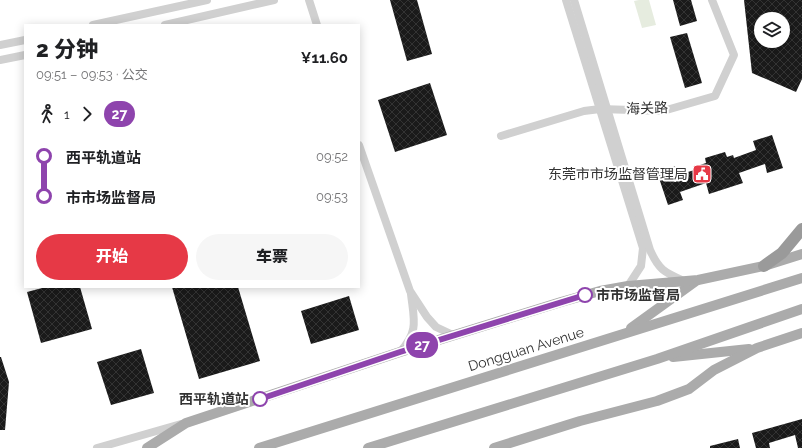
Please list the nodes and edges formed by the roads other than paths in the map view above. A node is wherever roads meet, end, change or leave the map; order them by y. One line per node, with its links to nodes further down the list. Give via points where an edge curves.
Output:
1 (207, 0): 7 (street)
2 (274, 0): 8 (street)
3 (309, 0): 9 (street)
4 (566, 0): 14 (street)
5 (574, 0): 14 (street)
6 (712, 0): 14 (street, 海关路, via 734,55 715,96 662,111)
7 (98, 24)
8 (169, 24)
9 (317, 24)
10 (24, 40): 11 (street)
11 (0, 45)
12 (24, 55): 13 (street)
13 (0, 60)
14 (604, 109): 15 (street, 海关路, via 584,111); 22 (street, via 650,250 657,265); 23 (street, via 643,248 641,266)
15 (501, 136)
16 (360, 147): 24 (street)
17 (802, 229): 19 (highway, via 782,253)
18 (802, 254): 19 (main road)
19 (764, 266): 21 (main road)
20 (802, 278): 27 (main road, Dongguan Avenue)
21 (698, 280): 22 (main road); 27 (main road)
22 (684, 282): 23 (main road)
23 (628, 286): 28 (main road, via 594,292)
24 (410, 291): 28 (street, via 427,317 436,326); 30 (street, via 413,335)
25 (802, 309): 31 (main road)
26 (802, 333): 29 (main road)
27 (622, 334): 36 (main road, Dongguan Avenue)
28 (453, 335): 30 (main road)
29 (756, 348): 31 (main road); 33 (main road, via 714,370 689,388 657,401 580,421)
30 (400, 352): 32 (main road)
31 (657, 359): 37 (main road)
32 (186, 423): 34 (street); 35 (main road)
33 (500, 447)
34 (97, 448)
35 (147, 448)
36 (259, 448)
37 (368, 448)

